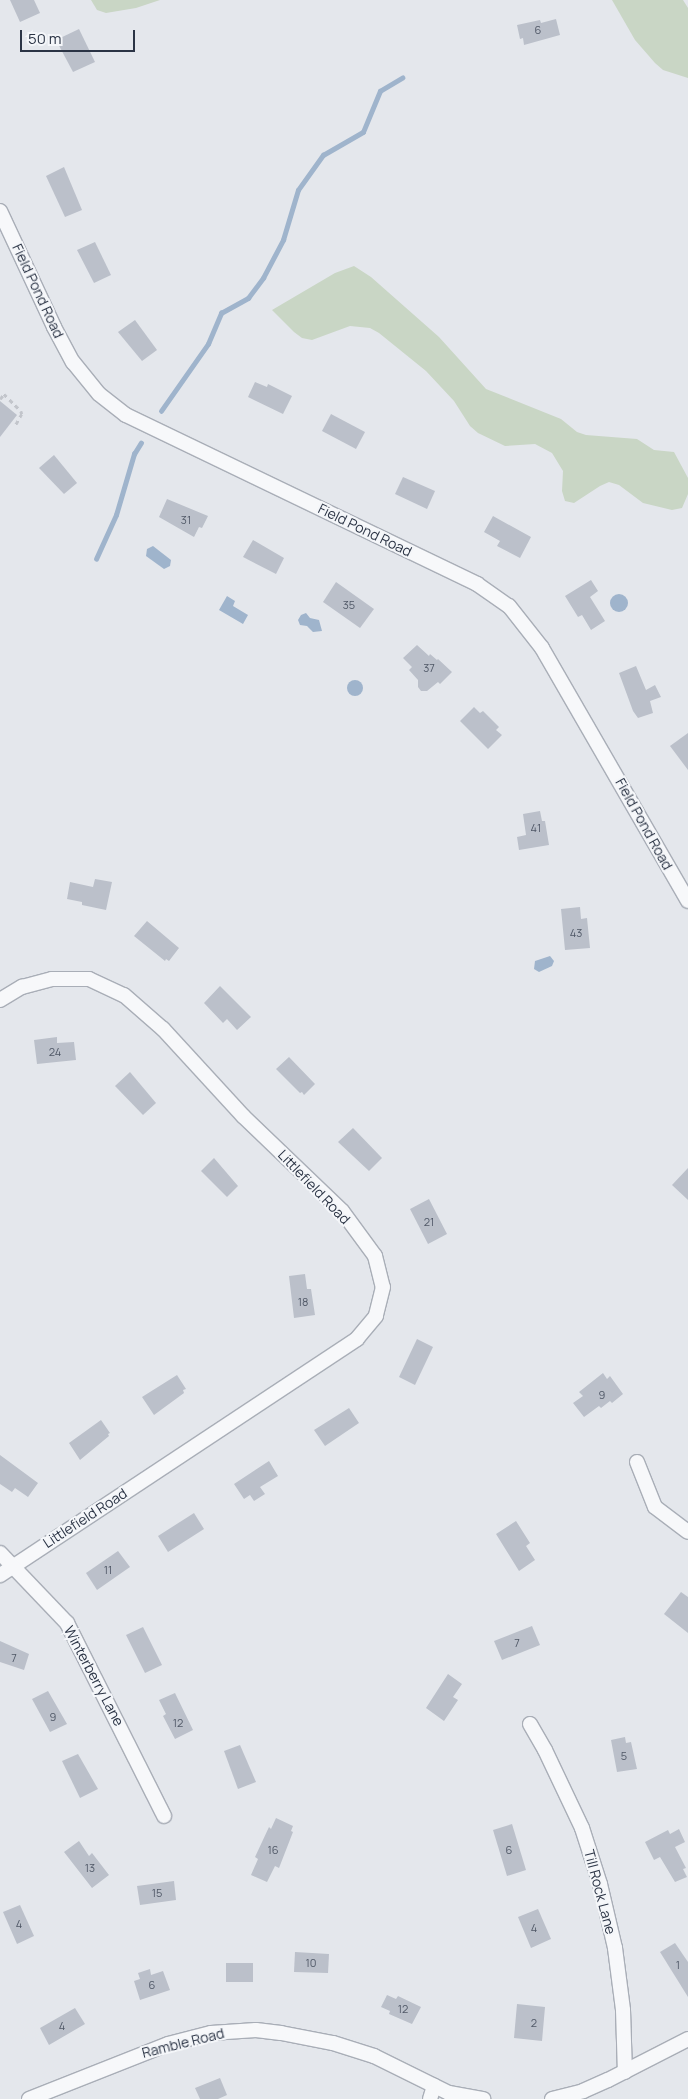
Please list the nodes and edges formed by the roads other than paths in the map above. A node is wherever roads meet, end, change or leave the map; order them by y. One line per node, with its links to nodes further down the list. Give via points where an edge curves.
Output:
1 (0, 211): 2 (street, Field Pond Road, via 54,327 74,362 99,394 126,416 477,584 509,606 542,648 563,682)
2 (688, 901)
3 (0, 1000): 7 (street, Littlefield Road, via 22,987 52,979 89,979 124,995 162,1028 243,1116 342,1211 375,1256 383,1287 376,1316 357,1338)
4 (637, 1462): 5 (street, via 655,1507)
5 (688, 1532)
6 (0, 1553): 7 (street, Winterberry Lane)
7 (6, 1571): 9 (street, Winterberry Lane, via 67,1624)
8 (530, 1724): 11 (street, Till Rock Lane, via 566,1792 598,1876 615,1948 623,2010)
9 (164, 1816)
10 (688, 2039): 11 (street)
11 (625, 2072): 15 (street, via 583,2091)
12 (432, 2092): 13 (street, Ramble Road, via 374,2056 333,2043 281,2032 233,2031 149,2050); 14 (street, Ramble Road)
13 (29, 2099)
14 (483, 2099)
15 (552, 2099)

